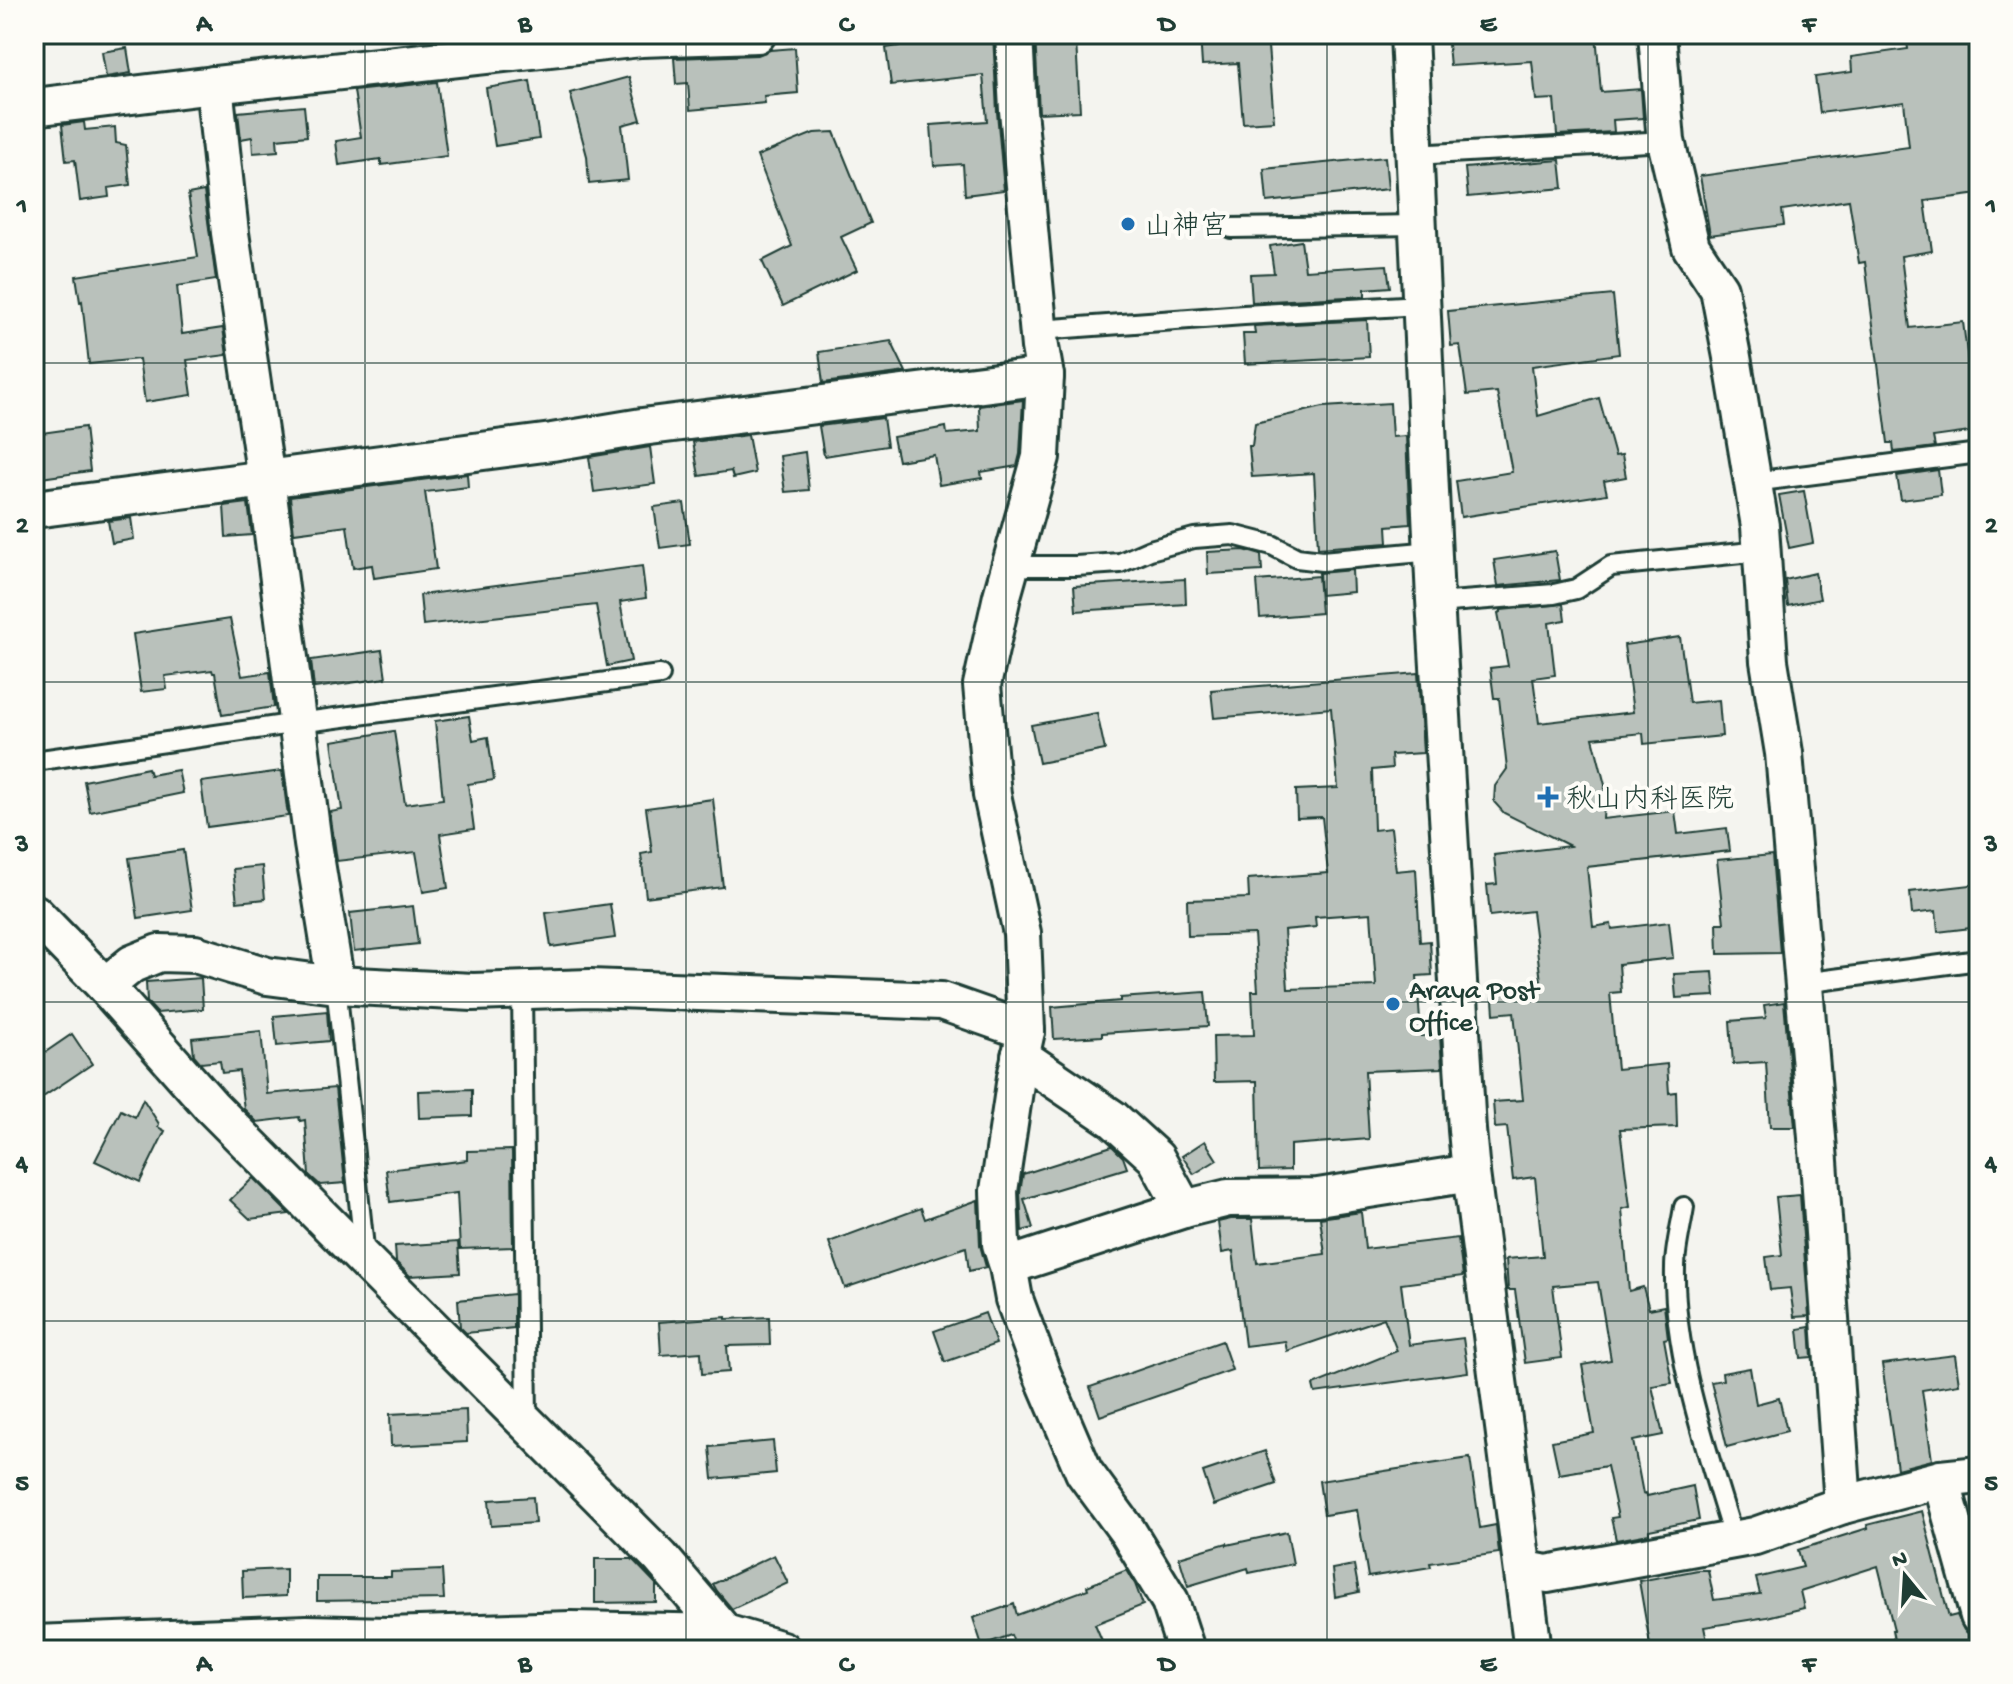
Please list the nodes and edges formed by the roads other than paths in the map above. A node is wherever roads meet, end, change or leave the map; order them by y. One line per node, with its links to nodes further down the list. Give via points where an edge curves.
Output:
1 (757, 34): 5 (street, via 641,38)
2 (1014, 34): 12 (street)
3 (1409, 34): 8 (street)
4 (1657, 34): 7 (street)
5 (214, 85): 6 (street); 15 (street)
6 (34, 107)
7 (1666, 141): 8 (lane); 16 (street, via 1691,247 1719,289)
8 (1414, 155): 9 (street)
9 (1417, 225): 10 (lane); 11 (street)
10 (1231, 228)
11 (1421, 305): 12 (lane); 18 (street)
12 (1039, 330): 13 (street)
13 (1045, 376): 15 (street); 20 (street, via 1041,457)
14 (1979, 453): 16 (lane)
15 (266, 479): 17 (street); 23 (street)
16 (1753, 482): 19 (street)
17 (34, 509)
18 (1433, 551): 20 (lane, via 1322,561 1297,558 1233,535 1194,538 1120,563); 21 (street)
19 (1762, 551): 21 (lane, via 1611,566 1576,589 1554,594); 27 (street)
20 (1011, 566): 31 (street, via 982,685 992,795 1022,933)
21 (1436, 603): 32 (street)
22 (660, 675): 23 (lane)
23 (298, 723): 24 (lane); 28 (street)
24 (34, 761)
25 (34, 913): 29 (street)
26 (1979, 960): 27 (lane)
27 (1803, 983): 40 (street)
28 (336, 985): 29 (street, via 267,976 195,954 159,953 132,964); 30 (street); 35 (lane)
29 (105, 986): 35 (street, via 211,1106)
30 (522, 990): 31 (street, via 941,1001); 37 (lane)
31 (1023, 1044): 34 (street, via 1156,1158); 36 (street, via 999,1191 1001,1244)
32 (1471, 1173): 34 (street, via 1318,1197 1228,1198); 42 (street)
33 (1684, 1207): 41 (lane, via 1675,1267 1677,1314 1687,1378)
34 (1184, 1209): 36 (street)
35 (365, 1261): 37 (street)
36 (1008, 1266): 48 (street, via 1014,1299 1084,1472 1170,1601)
37 (527, 1424): 44 (street, via 660,1557)
38 (1979, 1475): 39 (street)
39 (1941, 1479): 40 (street); 43 (street)
40 (1843, 1505): 41 (street)
41 (1734, 1540): 42 (street, via 1547,1574)
42 (1523, 1569): 49 (street)
43 (1979, 1616)
44 (727, 1642): 46 (street, via 571,1630 307,1634); 47 (street)
45 (34, 1644): 46 (street)
46 (216, 1644)
47 (782, 1650)
48 (1186, 1650)
49 (1533, 1650)

